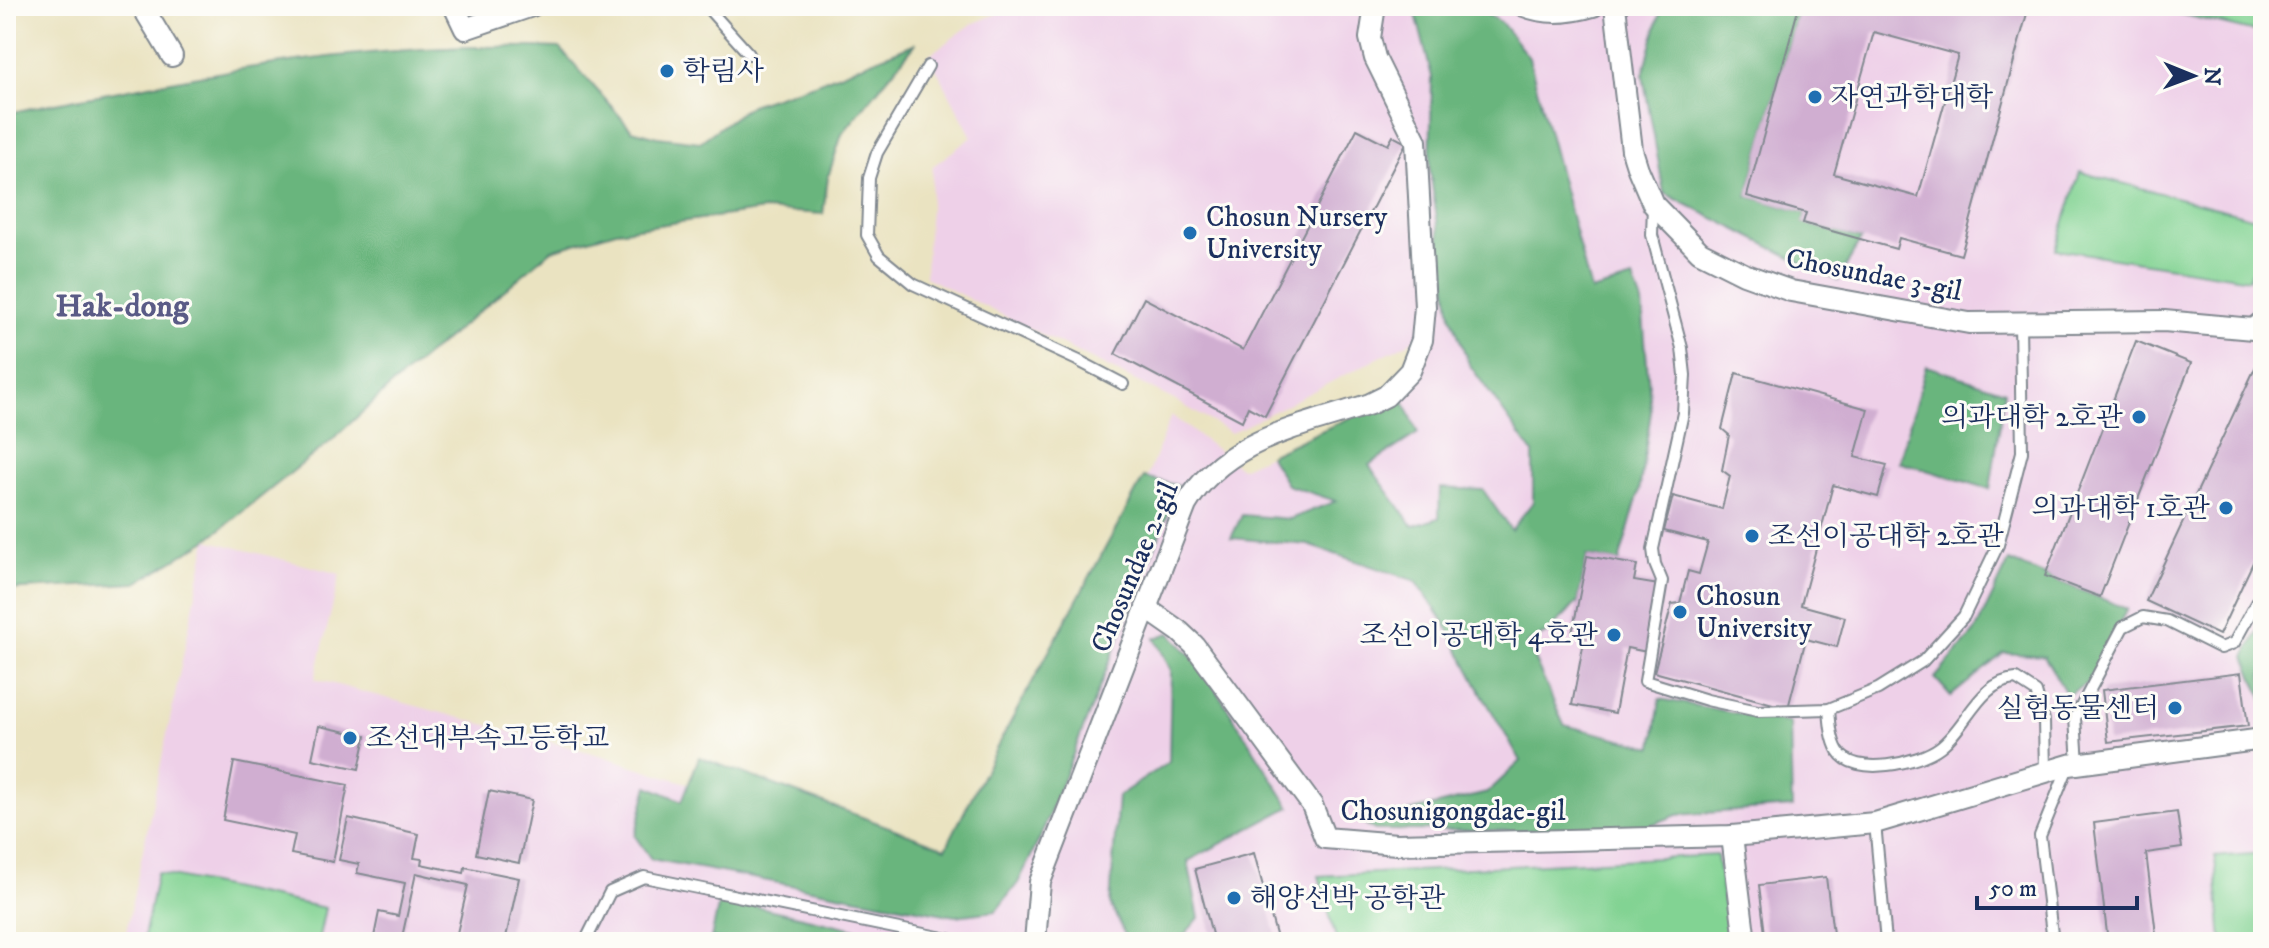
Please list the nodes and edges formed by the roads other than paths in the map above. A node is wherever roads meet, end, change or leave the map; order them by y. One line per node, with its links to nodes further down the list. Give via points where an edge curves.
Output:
1 (142, 6): 10 (street)
2 (454, 6): 3 (street, via 465,29)
3 (532, 6)
4 (706, 6): 9 (lane)
5 (1375, 6): 17 (street, Chosundae 2-gil, via 1370,38 1375,58 1416,141 1425,307 1416,360 1386,396 1257,442 1206,476 1186,505)
6 (1524, 6): 7 (street, via 1547,13)
7 (1593, 6)
8 (1615, 6): 12 (street, Chosundae 3-gil, via 1632,150)
9 (749, 54)
10 (172, 56)
11 (928, 66): 15 (lane, via 877,153 869,178 867,235 879,256 913,284)
12 (1653, 204): 14 (street, Chosundae 3-gil, via 1700,252 1791,291 1969,323); 18 (lane, via 1652,235 1682,348 1685,393 1653,549 1662,581 1645,681 1758,711)
13 (2263, 321): 14 (street, Chosundae 3-gil, via 2253,329 2164,321)
14 (2020, 322): 18 (lane, via 2022,452 1998,545 1964,616 1915,666 1878,689)
15 (1123, 384)
16 (2263, 590): 20 (lane, via 2234,643 2221,648 2167,621 2143,617 2123,627 2075,718)
17 (1146, 608): 23 (street, Chosunigongdae-gil, via 1194,645 1312,805 1325,838 1397,844); 26 (street, Chosundae 2-gil, via 1040,882)
18 (1829, 709): 21 (lane, via 1838,751 1849,762 1887,765 1941,746 1987,691 2016,679 2036,692 2044,720)
19 (2263, 739): 20 (street, Chosunigongdae-gil)
20 (2074, 765): 21 (street, Chosunigongdae-gil); 29 (lane, via 2040,836)
21 (2045, 772): 22 (street, Chosunigongdae-gil)
22 (1875, 823): 23 (street, Chosunigongdae-gil); 28 (lane)
23 (1732, 836): 27 (street)
24 (585, 942): 25 (lane, via 610,892 644,877)
25 (963, 942)
26 (1035, 942)
27 (1745, 942)
28 (1886, 942)
29 (2053, 942)

